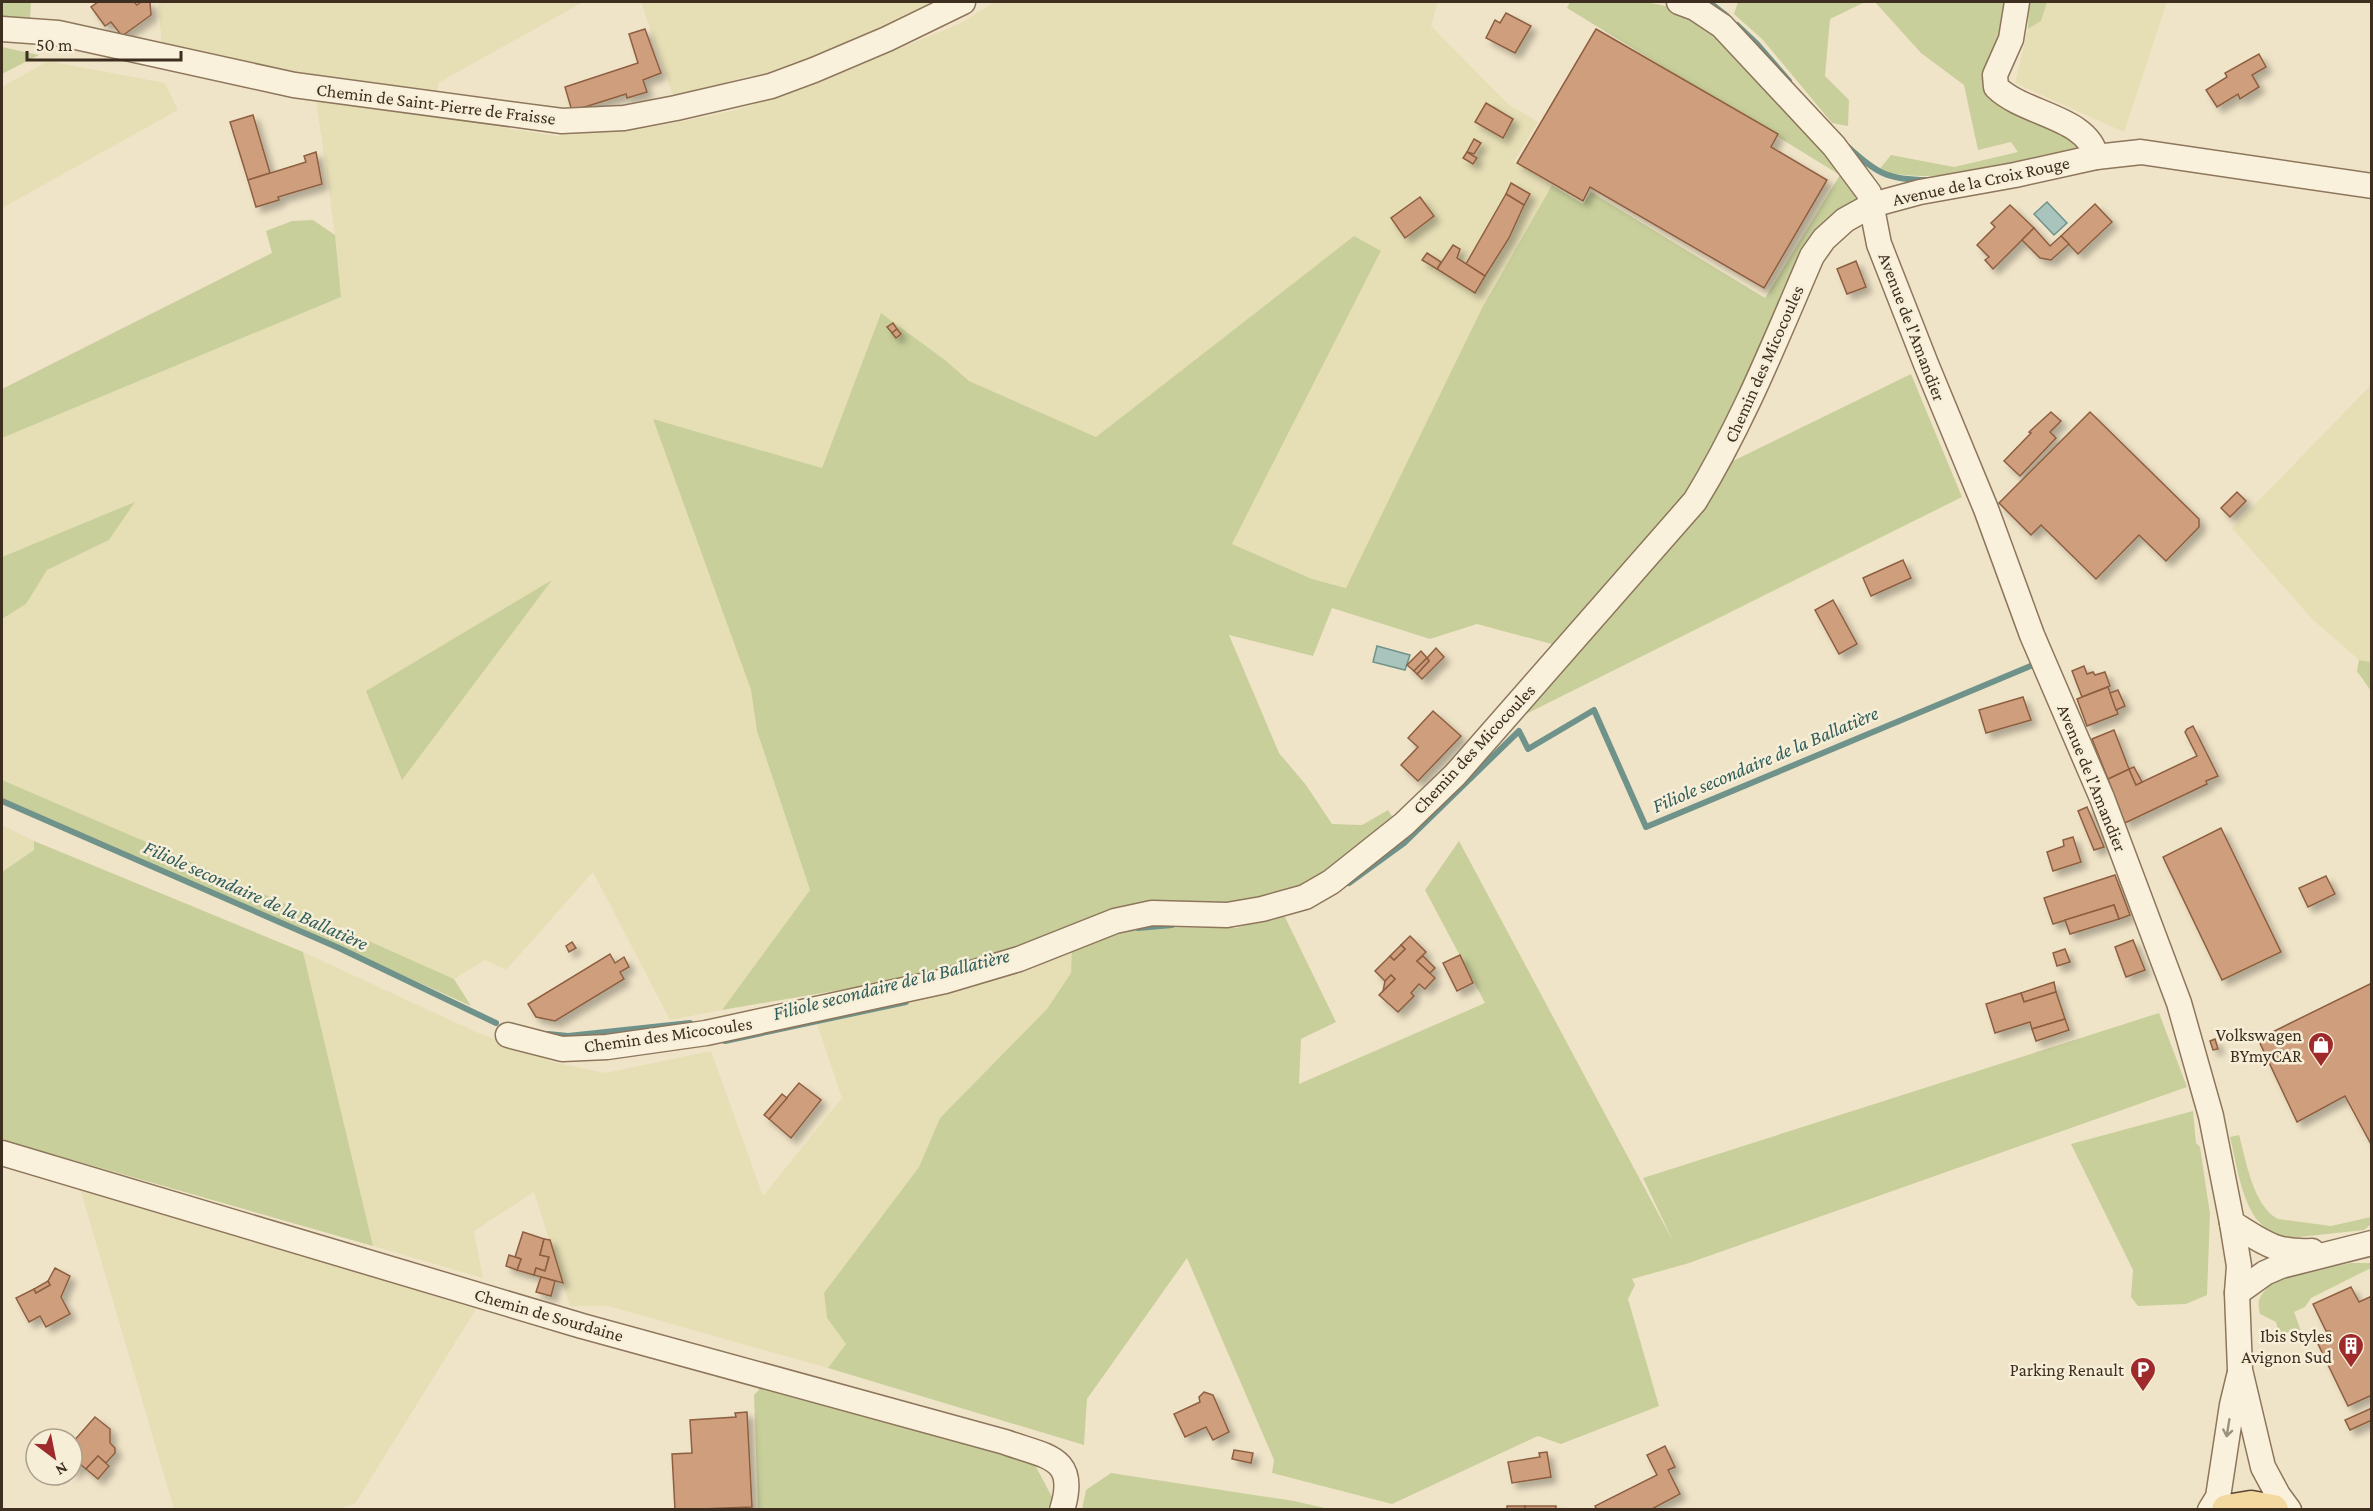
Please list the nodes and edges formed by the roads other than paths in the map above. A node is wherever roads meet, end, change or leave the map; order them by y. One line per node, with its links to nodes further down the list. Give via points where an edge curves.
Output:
1 (963, 2): 4 (street, Chemin de Saint-Pierre de Fraisse, via 887,39 771,86 624,117 562,121 294,85 58,33)
2 (1679, 2): 7 (street, Avenue de la Croix Rouge, via 1722,26 1834,146 1869,193)
3 (2017, 2): 5 (street, via 2012,39 1995,75 1996,87 2006,98 2073,125 2090,140)
4 (2, 29)
5 (2096, 156): 6 (street, Avenue de la Croix Rouge, via 2141,152); 7 (street, Avenue de la Croix Rouge)
6 (2372, 186)
7 (1872, 205): 8 (street, Chemin des Micocoules, via 1845,220 1812,256 1746,410 1695,501 1455,774 1404,824 1331,882 1305,897 1262,909 1227,915 1152,914 1115,921 1018,959 945,981 706,1033 608,1047 562,1049); 10 (street, Avenue de l'Amandier, via 1884,255 2032,635 2102,798 2179,1003 2211,1116)
8 (508, 1035)
9 (2, 1153): 18 (street, Chemin de Sourdaine, via 582,1326 1005,1442 1058,1461 1067,1486)
10 (2232, 1223): 13 (street); 14 (street, Avenue de l'Amandier)
11 (2372, 1244): 12 (street)
12 (2344, 1249): 13 (street); 15 (street, via 2281,1266)
13 (2283, 1251): 14 (street)
14 (2239, 1266): 15 (street, Avenue de l'Amandier)
15 (2237, 1293): 16 (street, Avenue de l'Amandier)
16 (2240, 1370): 17 (street, Avenue de l'Amandier, via 2259,1453); 19 (street, Avenue de l'Amandier, one-way to 19, via 2218,1497)
17 (2280, 1505): 20 (main road)
18 (1064, 1506)
19 (2210, 1509)
20 (2228, 1509)

